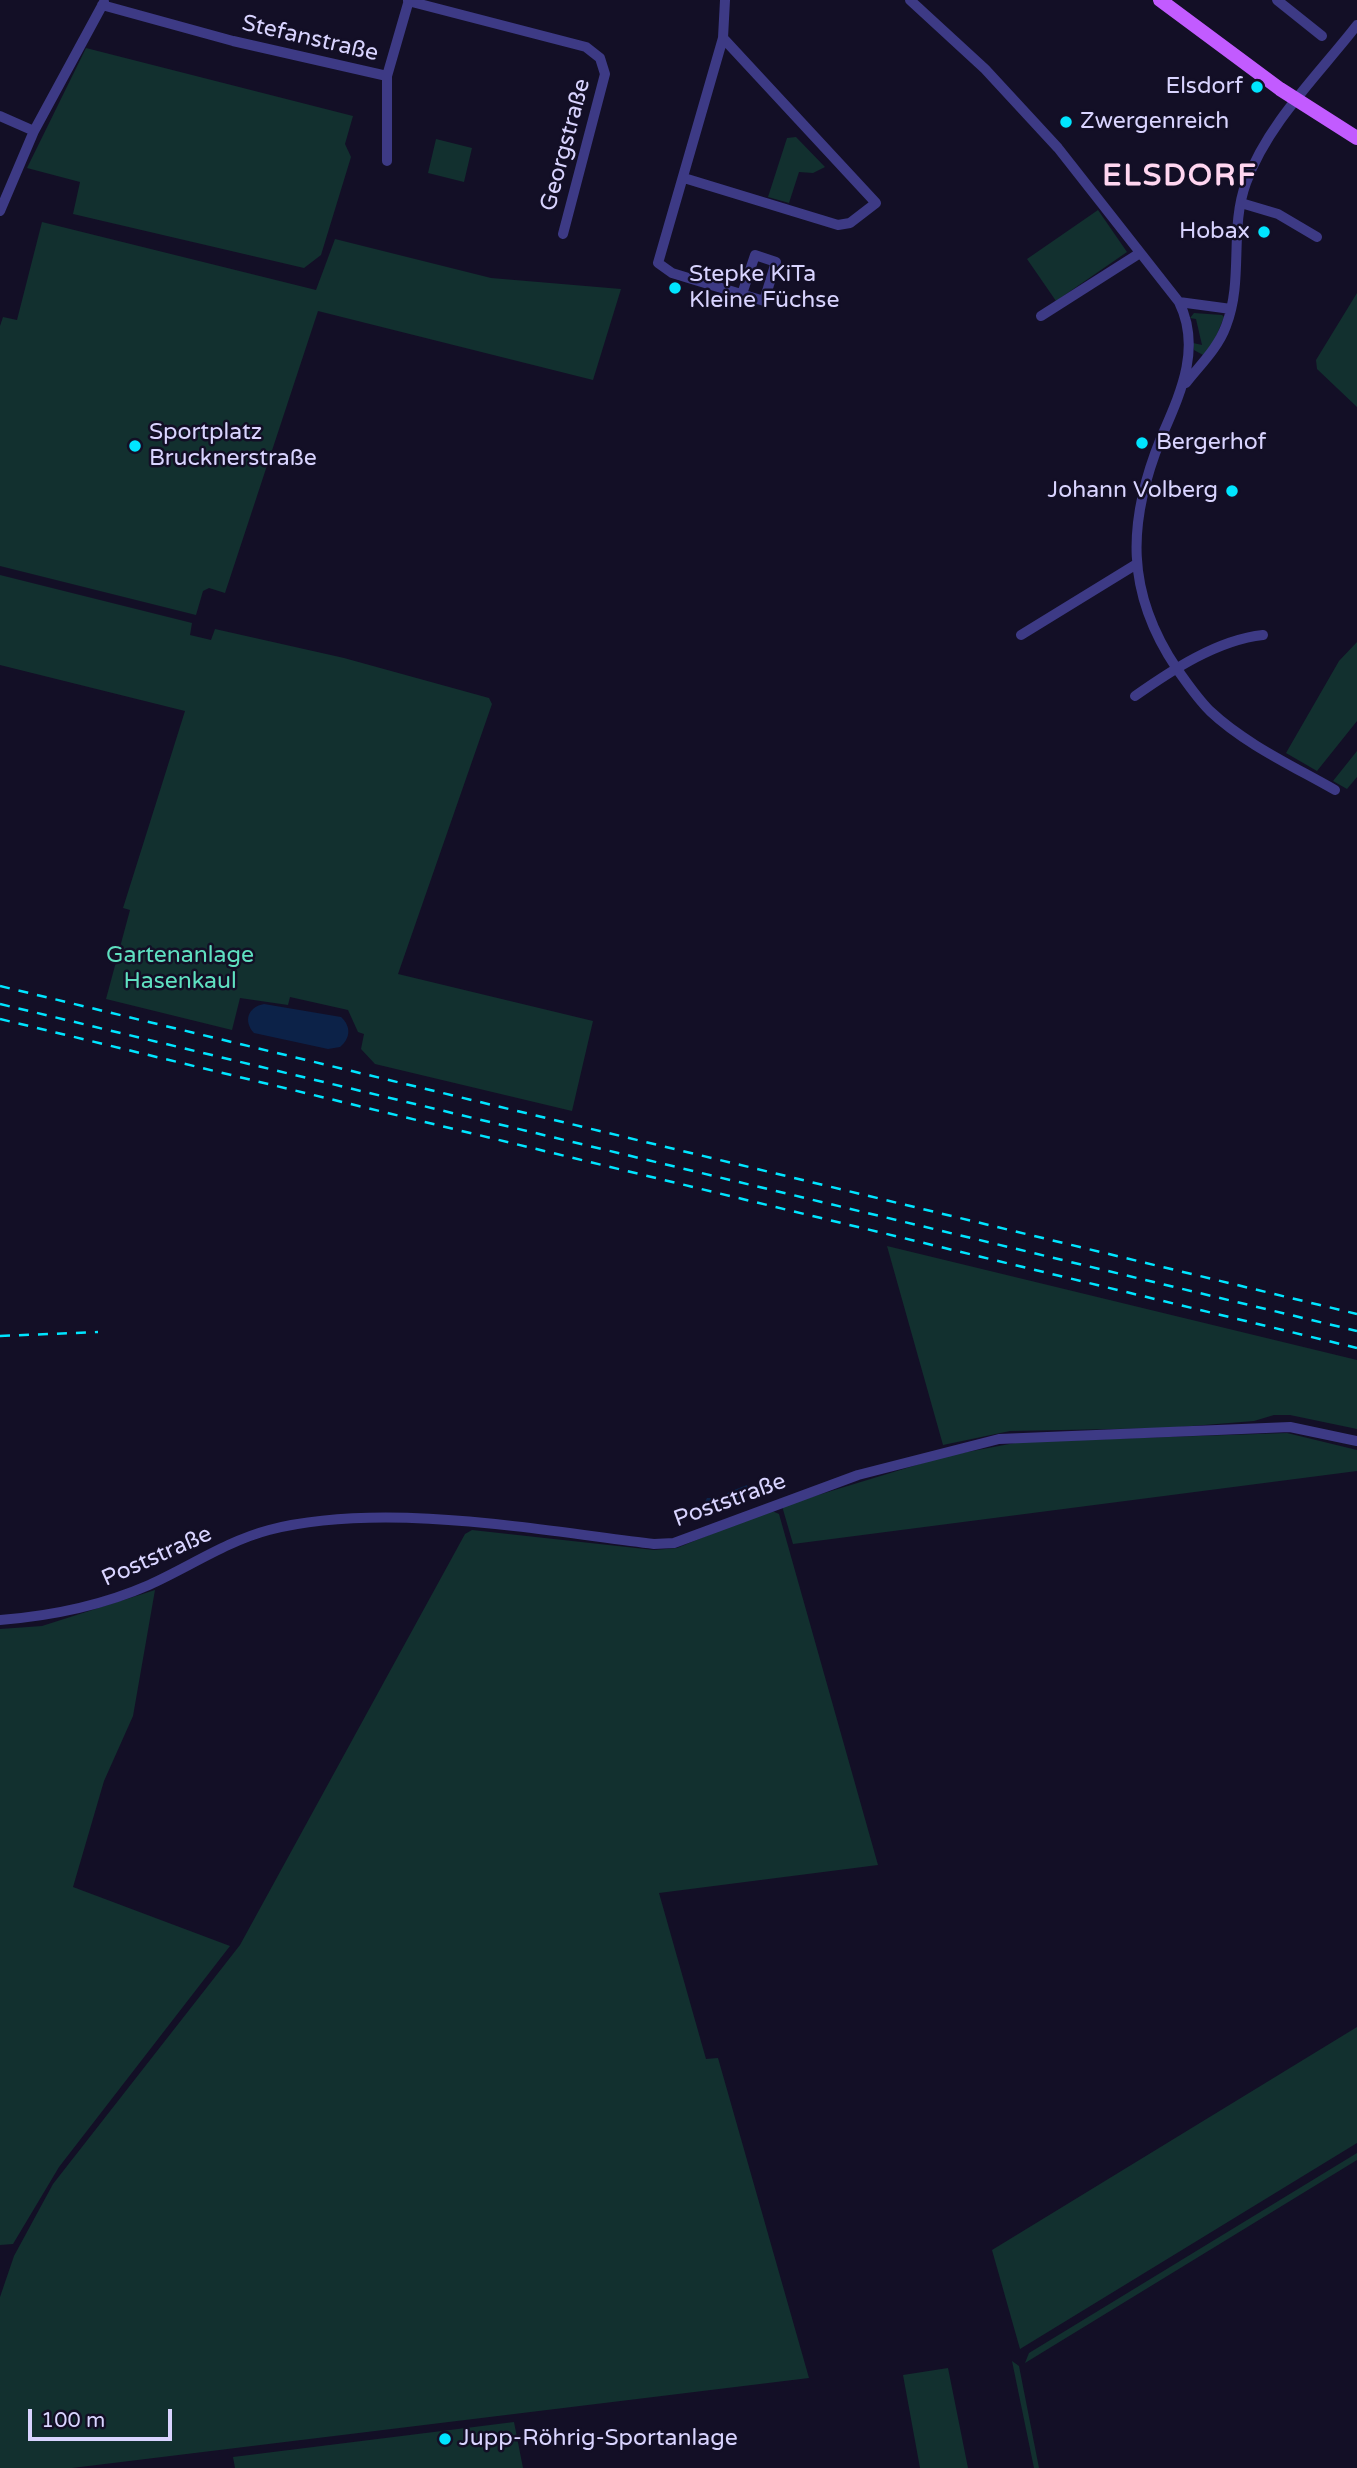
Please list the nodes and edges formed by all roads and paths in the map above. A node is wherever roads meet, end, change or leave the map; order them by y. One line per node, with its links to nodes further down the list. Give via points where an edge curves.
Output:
1 (725, 0): 9 (street)
2 (910, 0): 21 (street, via 985,69 1058,148)
3 (1160, 0): 11 (main road)
4 (1277, 0): 8 (street)
5 (409, 1): 10 (street); 19 (street, Georgstraße, via 586,47 600,58 605,74)
6 (103, 3): 10 (street, Stefanstraße, via 233,41); 13 (street)
7 (1357, 25): 11 (street)
8 (1322, 36)
9 (723, 38): 16 (street); 16 (street, via 876,203 850,223 838,225)
10 (387, 76): 15 (street)
11 (1297, 101): 14 (main road); 17 (street, via 1259,155)
12 (0, 116): 13 (street)
13 (34, 131): 18 (street)
14 (1357, 138)
15 (387, 161)
16 (684, 178): 22 (street, via 659,257 662,269)
17 (1241, 204): 20 (street, via 1278,214); 24 (street)
18 (0, 211)
19 (563, 234)
20 (1317, 237)
21 (1140, 253): 23 (street); 25 (street)
22 (742, 294): 22 (street, via 755,255 776,262 764,301)
23 (1179, 302): 24 (street); 26 (street, via 1189,347)
24 (1231, 309): 26 (street, via 1221,338)
25 (1041, 316)
26 (1182, 389): 27 (street, via 1142,493)
27 (1135, 565): 28 (street); 30 (street, via 1160,643)
28 (1021, 635)
29 (1263, 635): 30 (street, via 1246,637)
30 (1176, 667): 31 (street); 32 (street, via 1201,701 1229,726)
31 (1135, 696)
32 (1335, 789)
33 (1357, 1441): 34 (street, Poststraße, via 1290,1427 999,1439 858,1475 674,1543 467,1522 307,1522 265,1531 95,1605)
34 (0, 1620)

